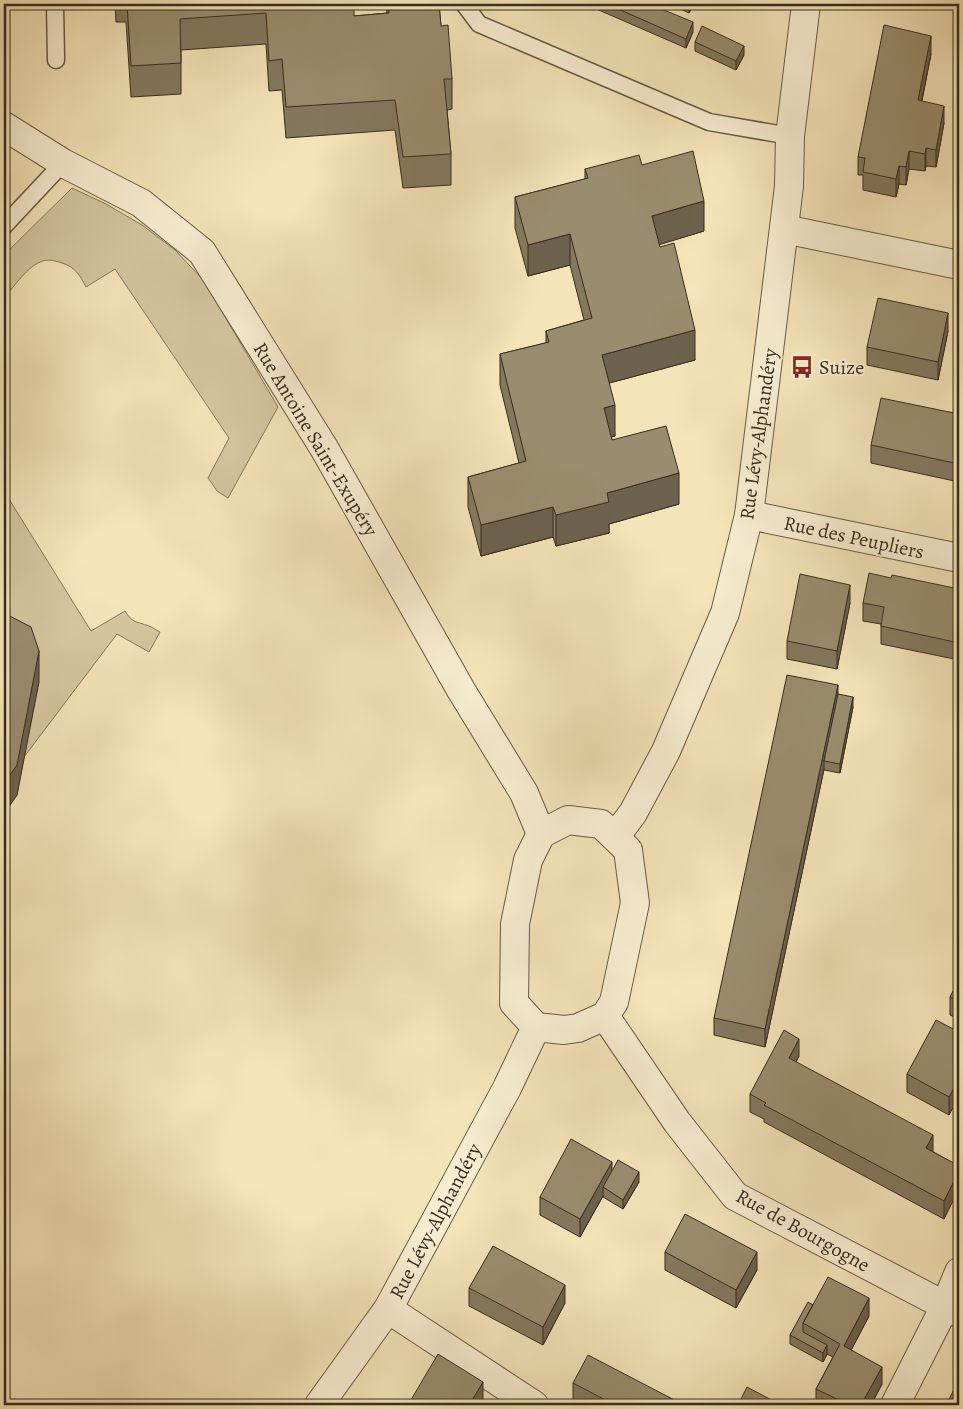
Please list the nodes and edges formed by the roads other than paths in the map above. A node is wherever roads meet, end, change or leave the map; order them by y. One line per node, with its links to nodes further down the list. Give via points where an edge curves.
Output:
1 (55, 4): 4 (lane)
2 (464, 4): 6 (lane, via 479,24 709,122)
3 (806, 4): 6 (street, Rue Lévy-Alphandéry)
4 (56, 60)
5 (4, 126): 7 (street, Rue Antoine Saint-Exupéry)
6 (790, 136): 9 (street, Rue Lévy-Alphandéry)
7 (63, 163): 8 (lane); 13 (street, Rue Antoine Saint-Exupéry, via 141,203 202,252 324,448 461,690 524,793)
8 (4, 226)
9 (784, 229): 10 (street); 11 (street, Rue Lévy-Alphandéry)
10 (959, 265)
11 (749, 515): 12 (street, Rue des Peupliers); 14 (street, Rue Lévy-Alphandéry, via 725,613 666,751 633,813)
12 (959, 558)
13 (541, 834): 14 (street, via 568,820 601,824); 16 (street, via 528,860 515,924 514,1003)
14 (615, 837): 15 (street, via 628,850 635,903 614,1002)
15 (605, 1016): 16 (street, via 578,1028 564,1030); 19 (street, Rue de Bourgogne, via 677,1122 735,1196)
16 (536, 1026): 18 (street, Rue Lévy-Alphandéry, via 507,1088)
17 (959, 1272): 19 (street)
18 (388, 1309): 20 (street, Rue Lévy-Alphandéry); 21 (street)
19 (952, 1310): 22 (street)
20 (319, 1405)
21 (534, 1405)
22 (895, 1405)

